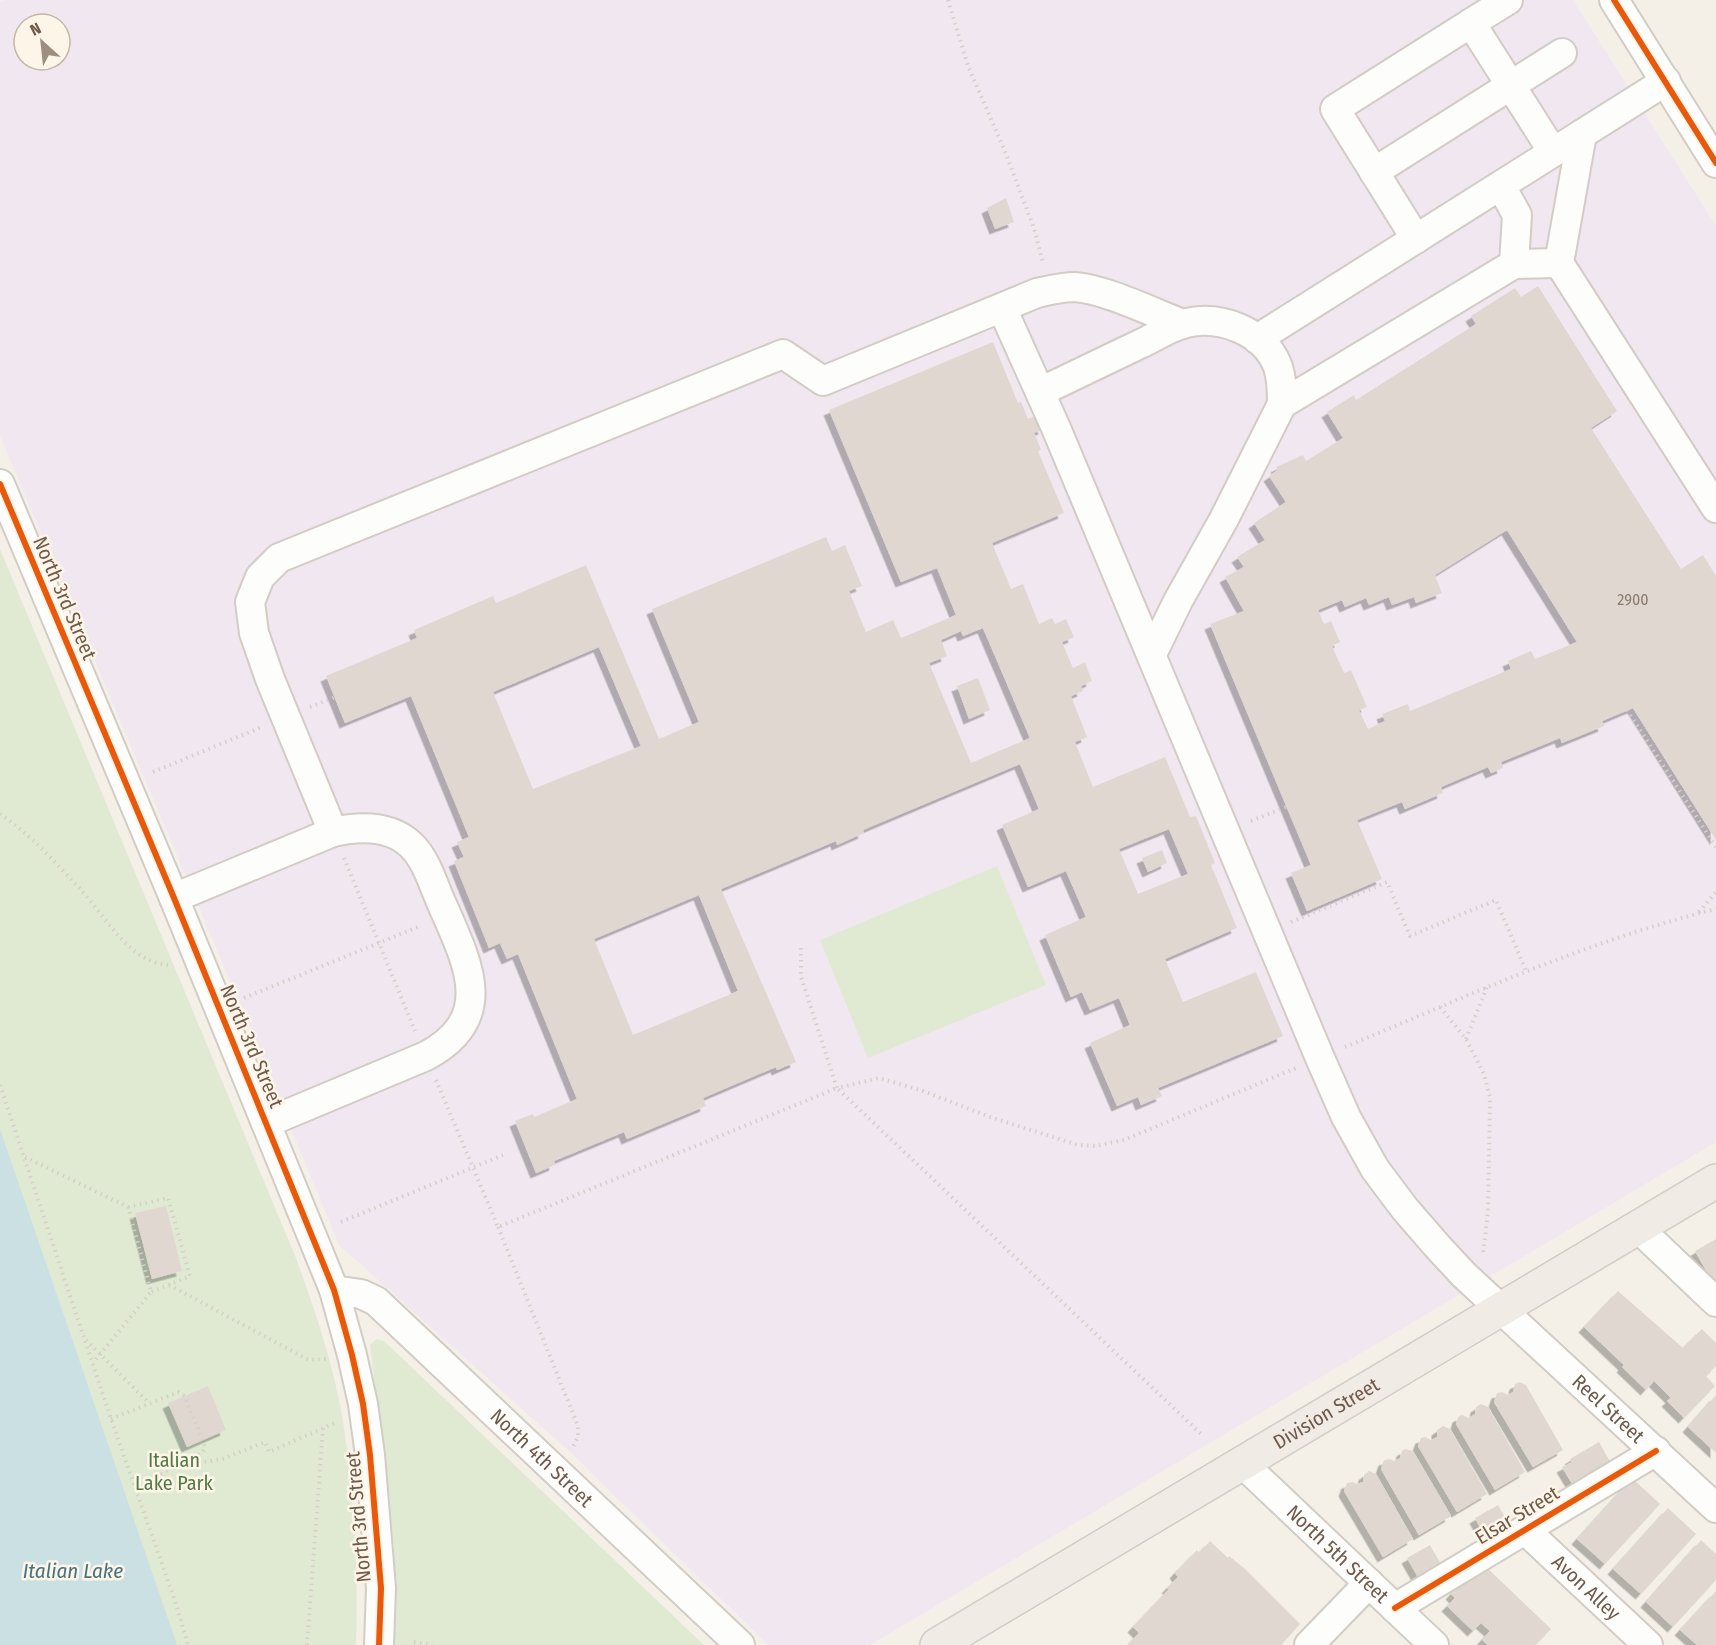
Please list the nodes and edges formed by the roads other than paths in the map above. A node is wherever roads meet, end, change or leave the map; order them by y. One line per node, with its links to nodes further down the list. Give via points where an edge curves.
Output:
1 (1508, 0): 3 (street)
2 (1614, 0): 5 (street)
3 (1471, 23): 6 (street); 10 (street, via 1335,109)
4 (1562, 53): 6 (street)
5 (1666, 81): 7 (street); 9 (street)
6 (1511, 86): 8 (street); 10 (street)
7 (1582, 134): 8 (street); 13 (street)
8 (1553, 152): 11 (street)
9 (1716, 163)
10 (1374, 172): 12 (street)
11 (1501, 186): 12 (street); 14 (street, via 1517,215)
12 (1416, 239): 17 (street)
13 (1559, 263): 14 (street); 21 (street)
14 (1514, 264): 19 (street)
15 (1002, 308): 16 (street, via 1037,293 1075,287); 18 (street, Reel Street); 23 (street, via 823,381 783,354 279,558 261,577 250,602 254,633)
16 (1183, 324): 17 (street, via 1226,323); 18 (street)
17 (1257, 339): 19 (street, via 1277,365)
18 (1040, 392): 22 (street, Reel Street)
19 (1282, 404): 22 (street)
20 (0, 484): 24 (street, North 3rd Street)
21 (1716, 508)
22 (1152, 654): 30 (street, Reel Street, via 1359,1144 1405,1209 1464,1275)
23 (333, 832): 24 (street); 25 (street, via 354,827 378,829 411,846 424,864 469,973 472,993 468,1013 454,1038 441,1048)
24 (174, 898): 25 (street, North 3rd Street)
25 (266, 1122): 28 (street, North 3rd Street)
26 (1716, 1181): 27 (main road, Division Street)
27 (1637, 1227): 29 (street); 30 (main road, Division Street)
28 (334, 1290): 37 (street, North 3rd Street, via 363,1404 370,1455 381,1588); 38 (street, North 4th Street, via 362,1294 376,1301)
29 (1716, 1302)
30 (1501, 1309): 31 (street, Reel Street); 32 (main road, Division Street)
31 (1656, 1451): 33 (street, Reel Street); 34 (street, Elsar Street)
32 (1242, 1463): 35 (street, North 5th Street); 39 (main road, Division Street)
33 (1716, 1508)
34 (1525, 1530): 36 (street, Elsar Street); 42 (street, Avon Alley)
35 (1369, 1583): 36 (street, North 5th Street); 40 (street)
36 (1395, 1608): 41 (street, North 5th Street)
37 (379, 1645)
38 (740, 1645)
39 (937, 1645)
40 (1309, 1645)
41 (1434, 1645)
42 (1648, 1645)

